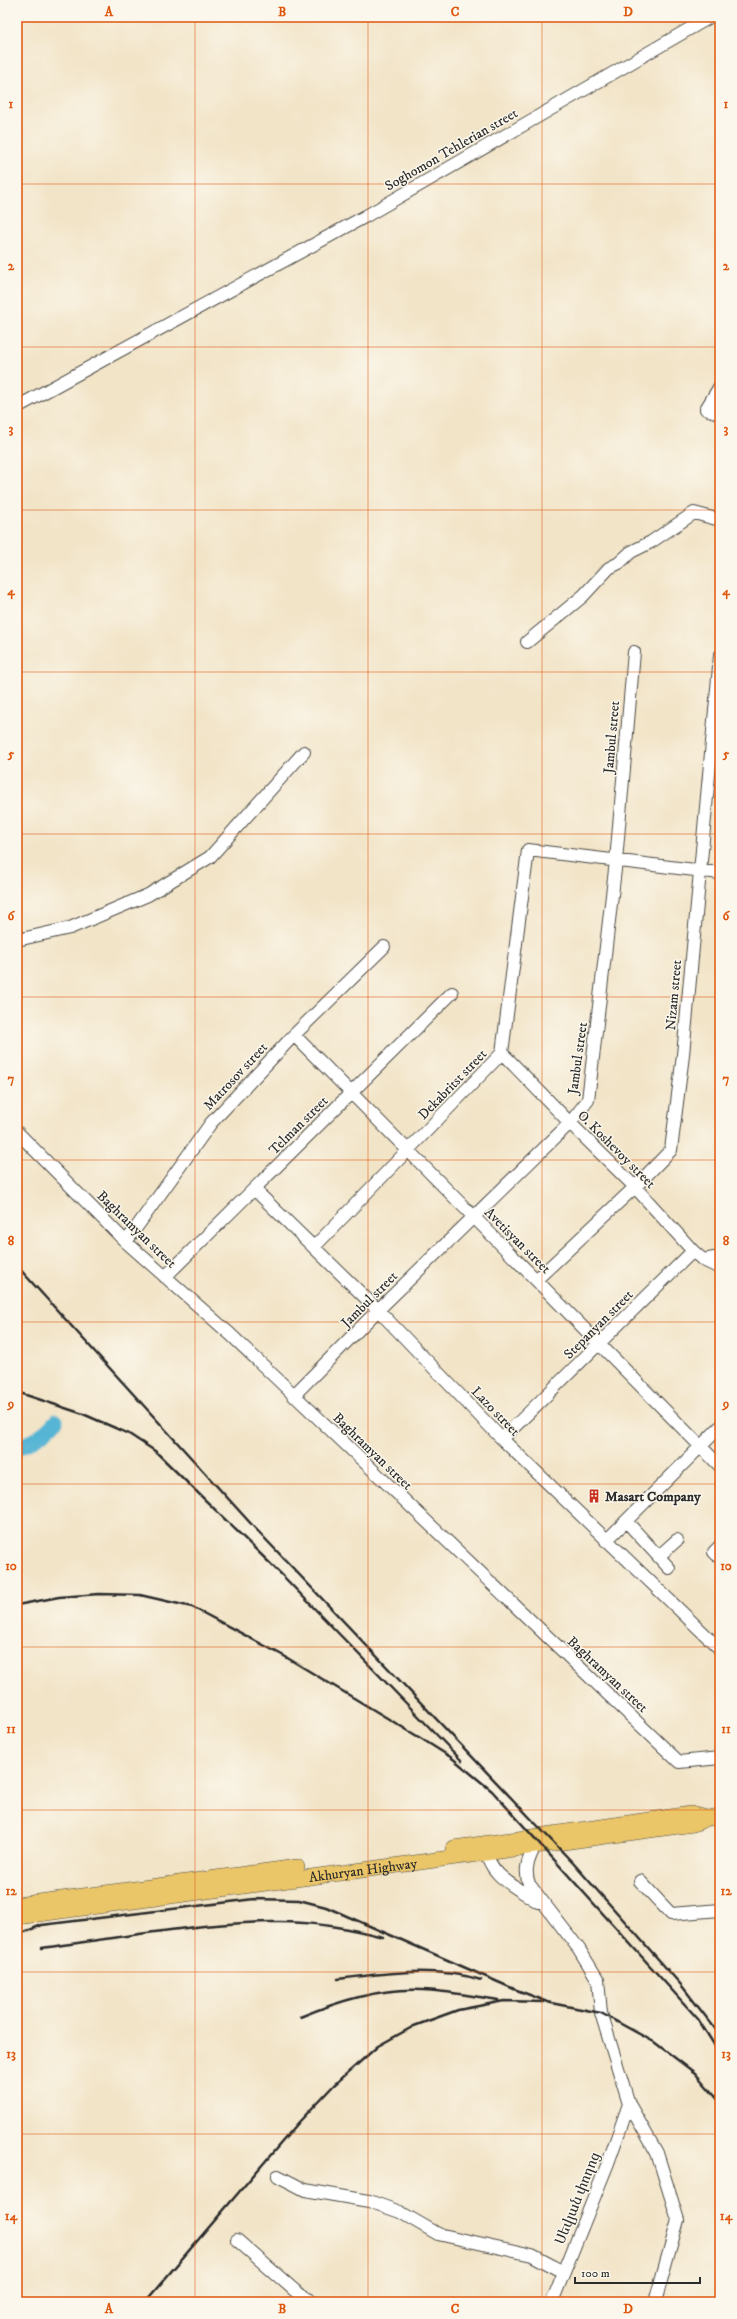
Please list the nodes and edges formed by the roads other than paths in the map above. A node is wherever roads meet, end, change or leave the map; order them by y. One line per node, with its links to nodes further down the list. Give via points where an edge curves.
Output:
1 (710, 17): 3 (street, Soghomon Tehlerian street, via 372,212)
2 (720, 386): 4 (street, via 706,409)
3 (17, 407)
4 (720, 414)
5 (720, 520): 6 (street, via 694,513 651,542 631,552 609,568 583,596)
6 (526, 642)
7 (634, 652): 10 (street, Jambul street)
8 (720, 656): 11 (street, Nizam street)
9 (304, 752): 13 (street, via 210,857 148,895 70,928)
10 (616, 861): 11 (street); 17 (street, Dekabritst street, via 528,850); 19 (street, Jambul street, via 588,1100)
11 (700, 871): 12 (street); 22 (street, Nizam street, via 683,1055 670,1150)
12 (720, 873)
13 (17, 940)
14 (384, 947): 16 (street, Matrosov street)
15 (452, 993): 18 (street, Telman street)
16 (294, 1035): 18 (street, Avetisyan street); 25 (street, Matrosov street, via 211,1123)
17 (502, 1053): 19 (street, O. Koshevoy street); 21 (street, Dekabritst street)
18 (351, 1093): 21 (street, Avetisyan street); 23 (street, Telman street)
19 (570, 1124): 22 (street, O. Koshevoy street); 24 (street, Jambul street)
20 (17, 1132): 25 (street, Baghramyan street)
21 (408, 1150): 24 (street, Avetisyan street); 26 (street, Dekabritst street)
22 (635, 1187): 27 (street, O. Koshevoy street); 32 (street, Nizam street)
23 (255, 1190): 26 (street, Lazo street); 31 (street, Telman street)
24 (475, 1218): 32 (street, Avetisyan street); 33 (street, Jambul street)
25 (126, 1242): 31 (street, Baghramyan street)
26 (314, 1247): 33 (street, Lazo street)
27 (693, 1251): 29 (street); 34 (street, Stepanyan street)
28 (720, 1257): 29 (street)
29 (703, 1260): 30 (street)
30 (720, 1268)
31 (165, 1277): 35 (street, Baghramyan street, via 230,1334)
32 (536, 1280): 34 (street, Avetisyan street)
33 (378, 1310): 35 (street, Jambul street); 37 (street, Lazo street)
34 (599, 1344): 37 (street, Stepanyan street); 38 (street, Avetisyan street)
35 (293, 1396): 46 (street, Baghramyan street, via 679,1762)
36 (720, 1427): 38 (street)
37 (502, 1438): 42 (street, Lazo street)
38 (700, 1446): 39 (street, Avetisyan street); 40 (street)
39 (720, 1466)
40 (626, 1521): 42 (street); 43 (street)
41 (677, 1540): 43 (street)
42 (606, 1541): 45 (street, Lazo street)
43 (660, 1556): 44 (street)
44 (669, 1568)
45 (720, 1649)
46 (720, 1758)
47 (714, 1817): 48 (main road, Akhuryan Highway, via 693,1824); 49 (main road, Akhuryan Highway, via 691,1814)
48 (534, 1848): 49 (main road, Akhuryan Highway); 52 (street, via 526,1875)
49 (487, 1849): 51 (main road, Akhuryan Highway, via 225,1876); 52 (street, via 490,1864 496,1872); 54 (main road, Akhuryan Highway)
50 (640, 1881): 53 (street, via 671,1914)
51 (17, 1906)
52 (544, 1906): 55 (street, via 579,1950 598,1980 601,2013)
53 (720, 1910)
54 (17, 1917)
55 (629, 2104): 58 (street, Սեվյան փողոց); 62 (street, via 657,2153 678,2220)
56 (278, 2176): 58 (street, via 305,2190 369,2201 400,2212 438,2234 532,2255)
57 (237, 2240): 59 (street)
58 (564, 2272): 61 (street, Սեվյան փողոց)
59 (298, 2299): 60 (street)
60 (315, 2302)
61 (552, 2302)
62 (655, 2302)

